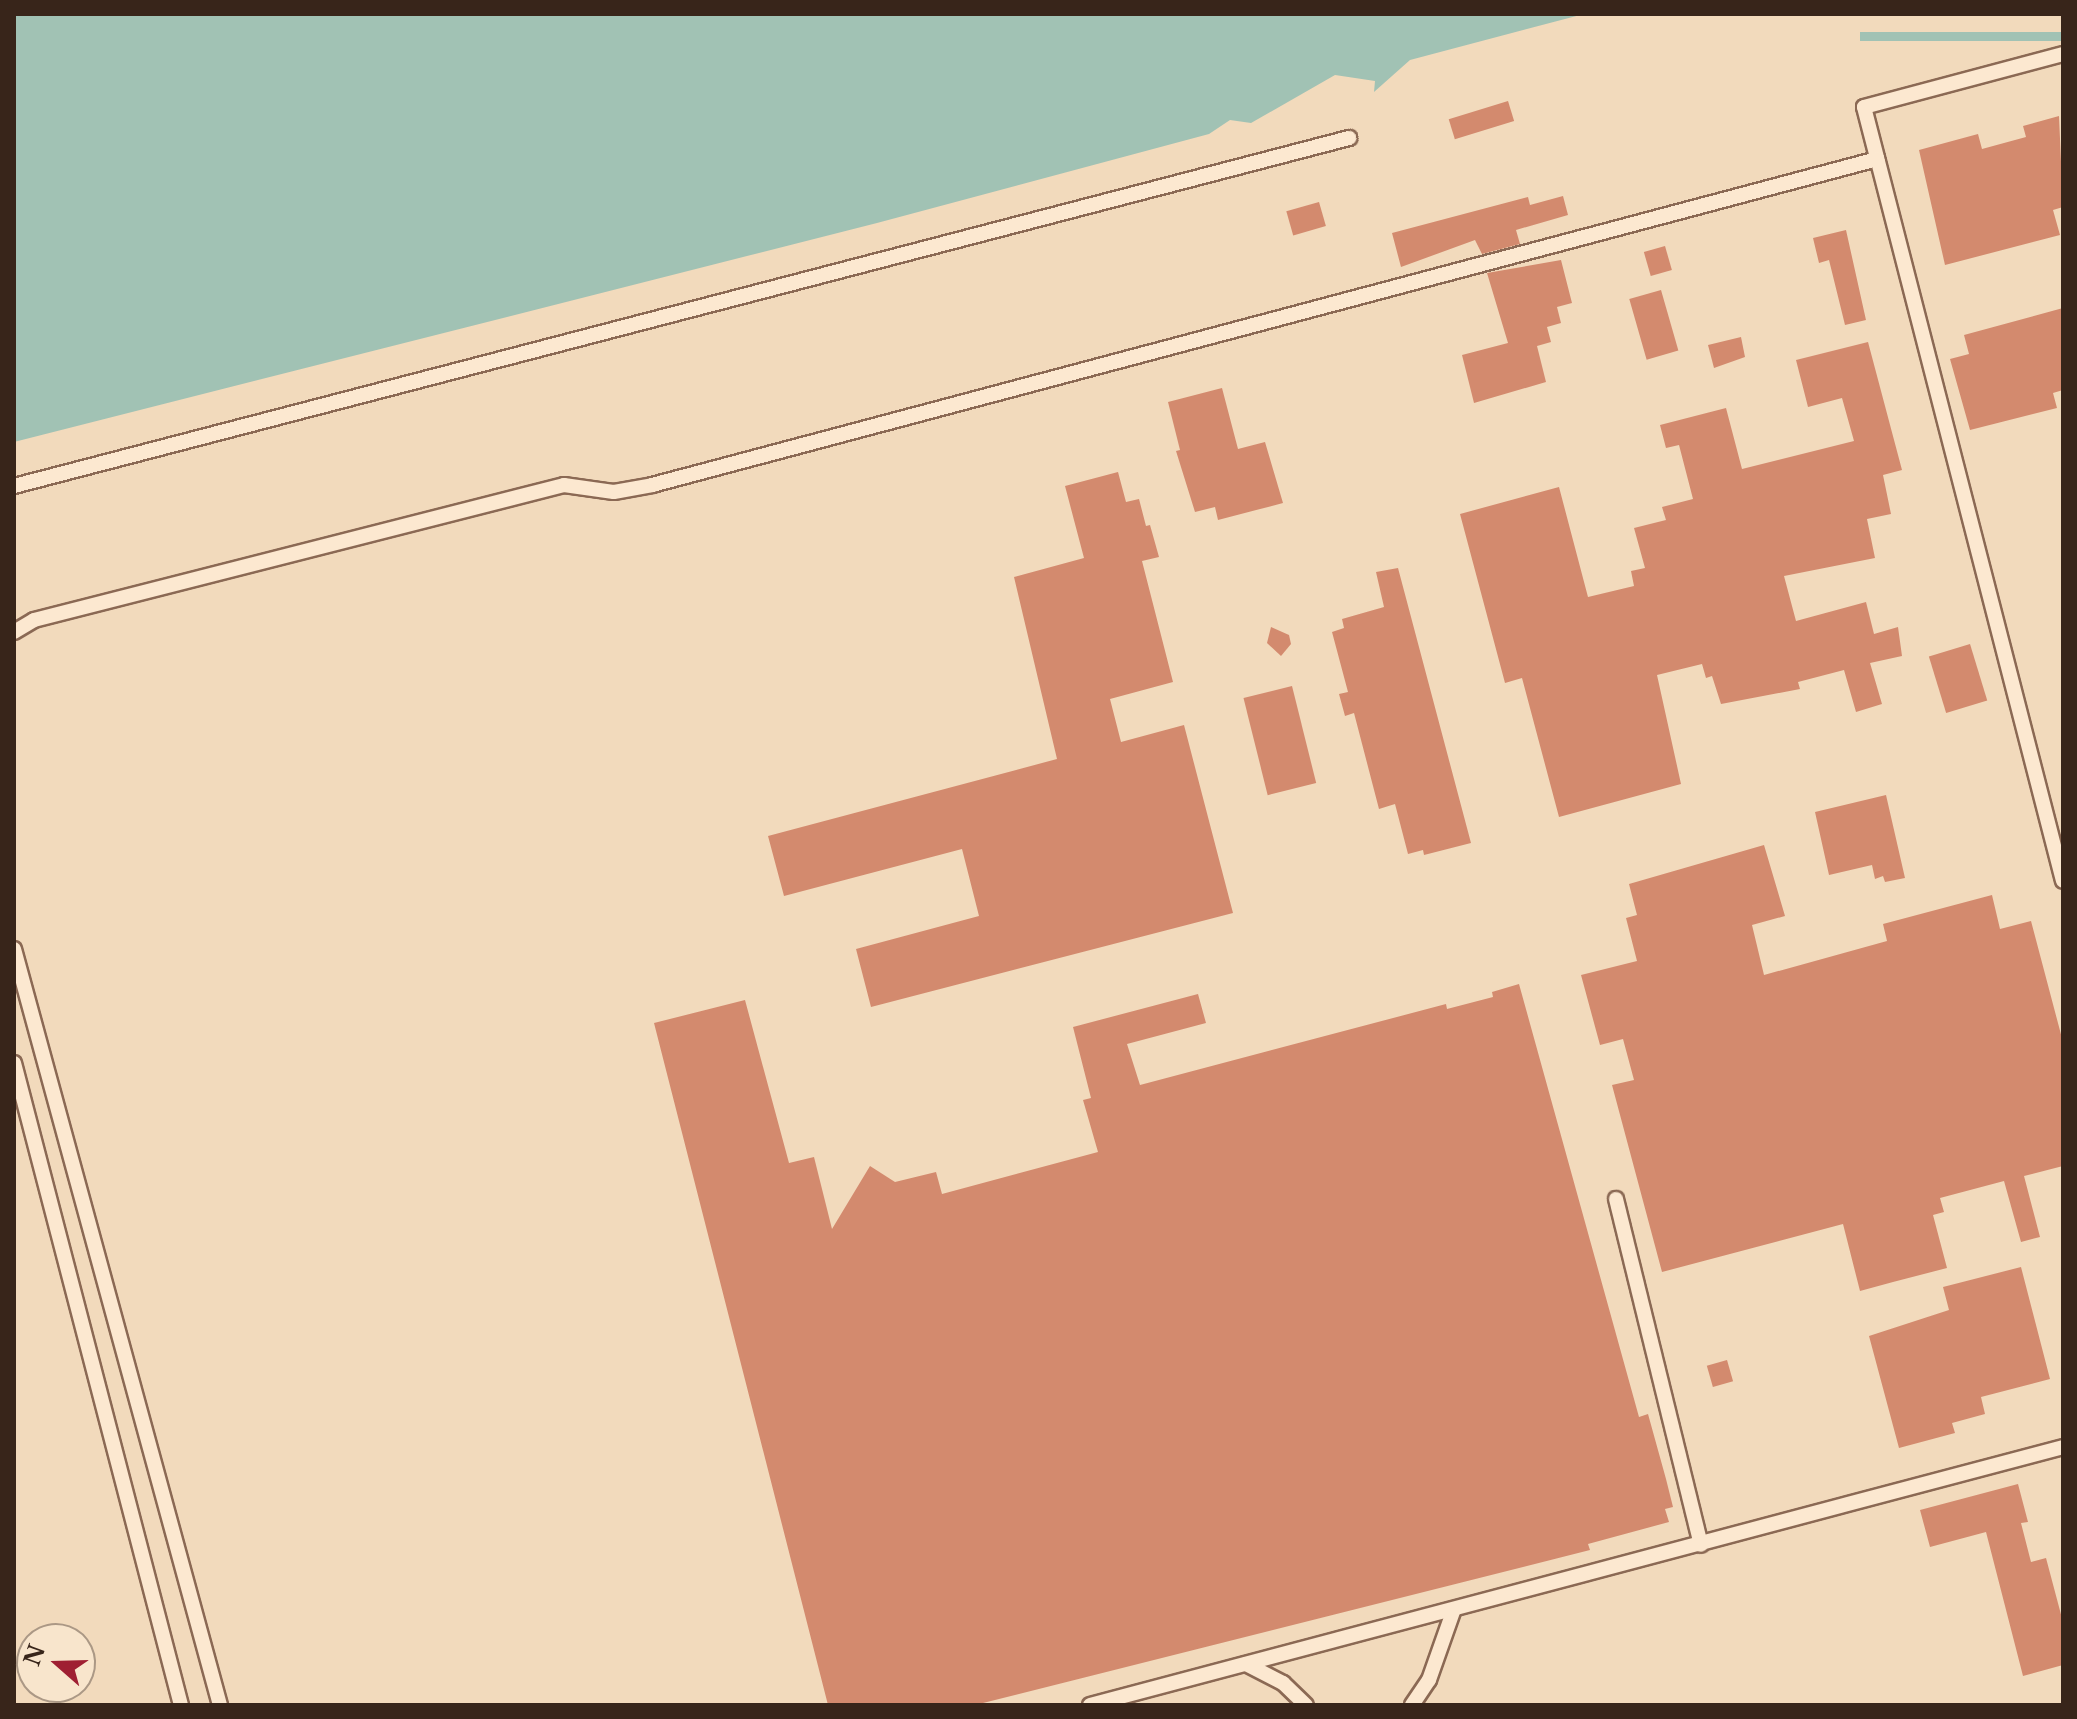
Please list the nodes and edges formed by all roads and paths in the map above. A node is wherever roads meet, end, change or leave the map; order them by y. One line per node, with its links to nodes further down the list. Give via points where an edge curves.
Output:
1 (2063, 54): 3 (lane, via 1864,107)
2 (1349, 138): 4 (lane)
3 (1877, 159): 5 (lane, via 652,485 614,492 564,485 34,620); 6 (lane)
4 (14, 486)
5 (14, 632)
6 (2063, 881)
7 (14, 949): 15 (lane)
8 (14, 1063): 14 (lane)
9 (1616, 1199): 11 (lane)
10 (2063, 1447): 11 (lane)
11 (1701, 1545): 12 (lane)
12 (1454, 1609): 13 (lane); 18 (lane, via 1429,1680)
13 (1246, 1664): 16 (lane); 17 (lane, via 1283,1683)
14 (181, 1705)
15 (220, 1705)
16 (1090, 1705)
17 (1306, 1705)
18 (1412, 1705)

